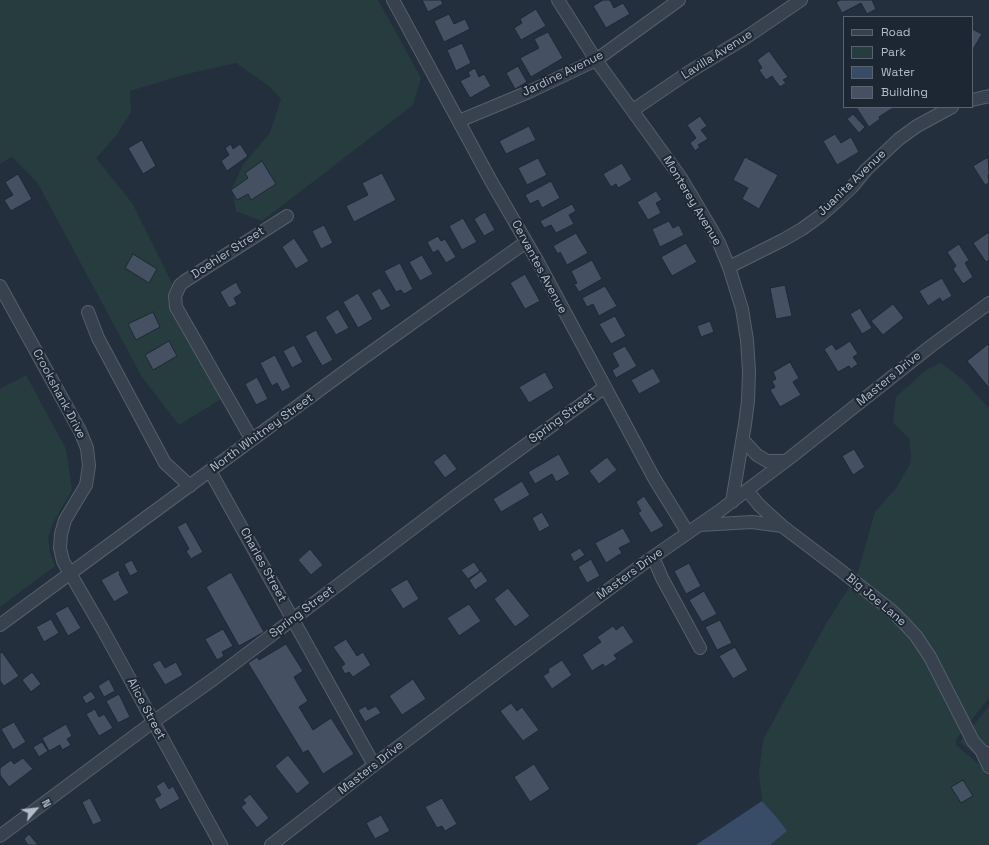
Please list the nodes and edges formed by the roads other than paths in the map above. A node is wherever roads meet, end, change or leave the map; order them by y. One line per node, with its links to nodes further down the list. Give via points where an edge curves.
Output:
1 (393, 0): 10 (street, Cervantes Avenue)
2 (558, 0): 5 (street, Monterey Avenue)
3 (679, 0): 5 (street, Jardine Avenue)
4 (801, 0): 9 (street, Lavilla Avenue)
5 (596, 60): 9 (street, Monterey Avenue); 10 (street, Jardine Avenue)
6 (989, 96): 7 (street)
7 (973, 100)
8 (950, 108): 13 (street, Juanita Avenue, via 899,139 820,216 783,240)
9 (633, 110): 13 (street, Monterey Avenue, via 689,191 719,243)
10 (459, 121): 12 (street, Cervantes Avenue)
11 (287, 216): 18 (street, Doehler Street, via 185,281 175,296 176,306)
12 (526, 242): 17 (street, Cervantes Avenue); 18 (street, North Whitney Street)
13 (729, 267): 19 (street, Monterey Avenue, via 740,303 747,340 748,401)
14 (0, 286): 29 (street, Crookshank Drive, via 80,431 86,448 89,466 86,485 65,520 61,534 61,555)
15 (989, 303): 20 (street, Masters Drive)
16 (88, 312): 22 (street, via 98,338 164,463)
17 (605, 387): 27 (street, Cervantes Avenue, via 654,478); 30 (street, Spring Street)
18 (252, 440): 21 (street, North Whitney Street)
19 (743, 440): 20 (street, via 757,455 768,461); 24 (street, Monterey Avenue)
20 (786, 461): 23 (street, Masters Drive)
21 (210, 471): 22 (street, North Whitney Street); 30 (street, Charles Street)
22 (190, 486): 29 (street, North Whitney Street)
23 (747, 490): 24 (street, Masters Drive); 26 (street, Big Joe Lane)
24 (732, 502): 25 (street, Masters Drive)
25 (700, 524): 26 (street, via 752,522); 27 (street, Masters Drive)
26 (782, 526): 34 (street, Big Joe Lane, via 892,611 916,636 930,657 973,741)
27 (688, 533): 28 (street, Masters Drive)
28 (653, 558): 32 (street); 35 (street, Masters Drive)
29 (70, 574): 31 (street, North Whitney Street); 33 (street, Alice Street)
30 (293, 619): 33 (street, Spring Street); 35 (street, Charles Street)
31 (0, 625)
32 (700, 648)
33 (153, 722): 37 (street, Spring Street); 38 (street, Alice Street)
34 (985, 752): 36 (street, Big Joe Lane)
35 (374, 765): 39 (street, Masters Drive)
36 (989, 767)
37 (0, 836)
38 (221, 845)
39 (271, 845)

